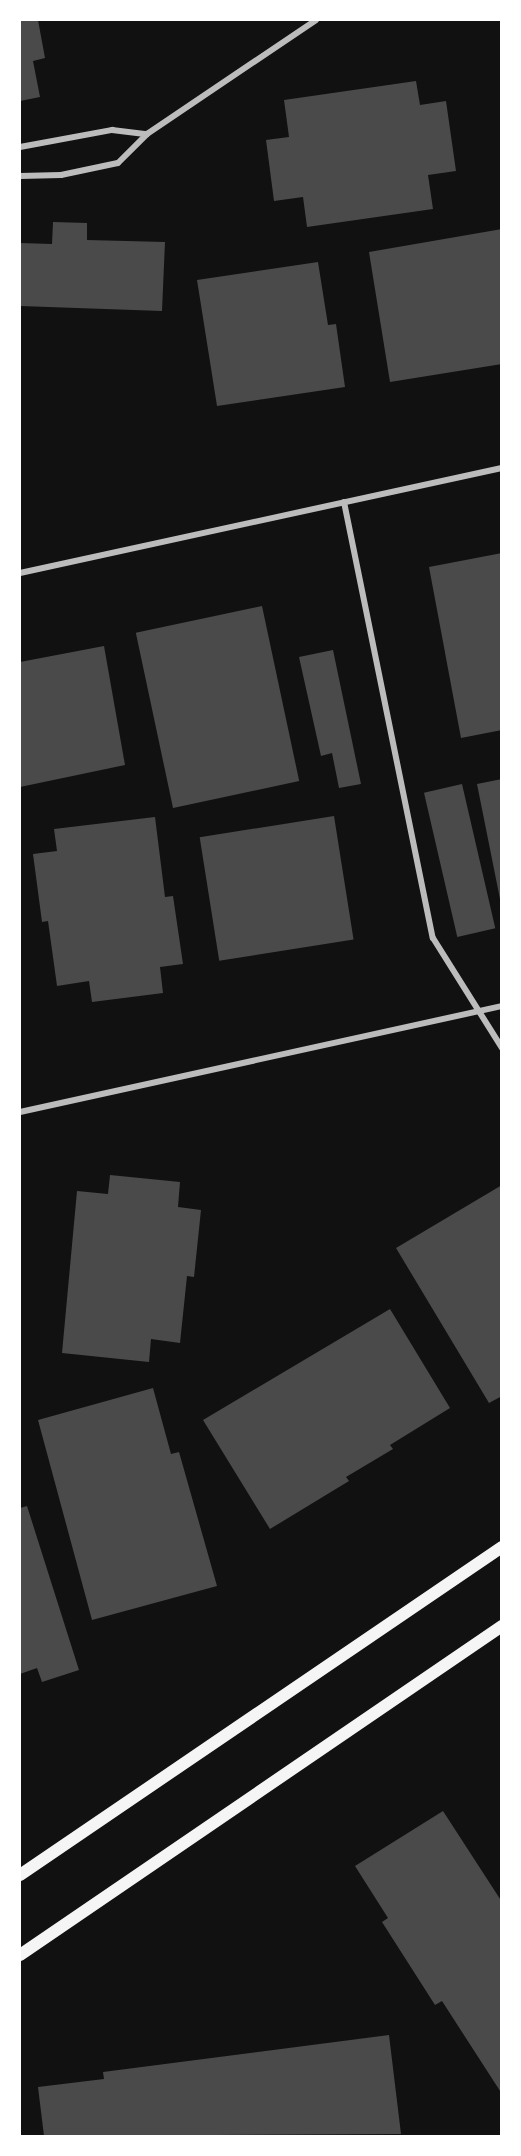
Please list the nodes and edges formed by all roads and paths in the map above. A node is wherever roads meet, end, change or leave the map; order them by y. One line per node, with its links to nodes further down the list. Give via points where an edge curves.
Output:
1 (316, 20): 2 (street)
2 (147, 134): 3 (street, via 112,130); 4 (street, via 118,163 61,175)
3 (20, 147)
4 (20, 176)
5 (501, 468): 6 (street)
6 (344, 502): 7 (street); 9 (street, via 433,938)
7 (20, 573)
8 (501, 1006): 9 (street)
9 (476, 1011): 10 (street); 11 (street)
10 (501, 1048)
11 (20, 1112)
12 (501, 1547): 14 (main road)
13 (501, 1626): 15 (main road)
14 (20, 1875)
15 (20, 1955)

